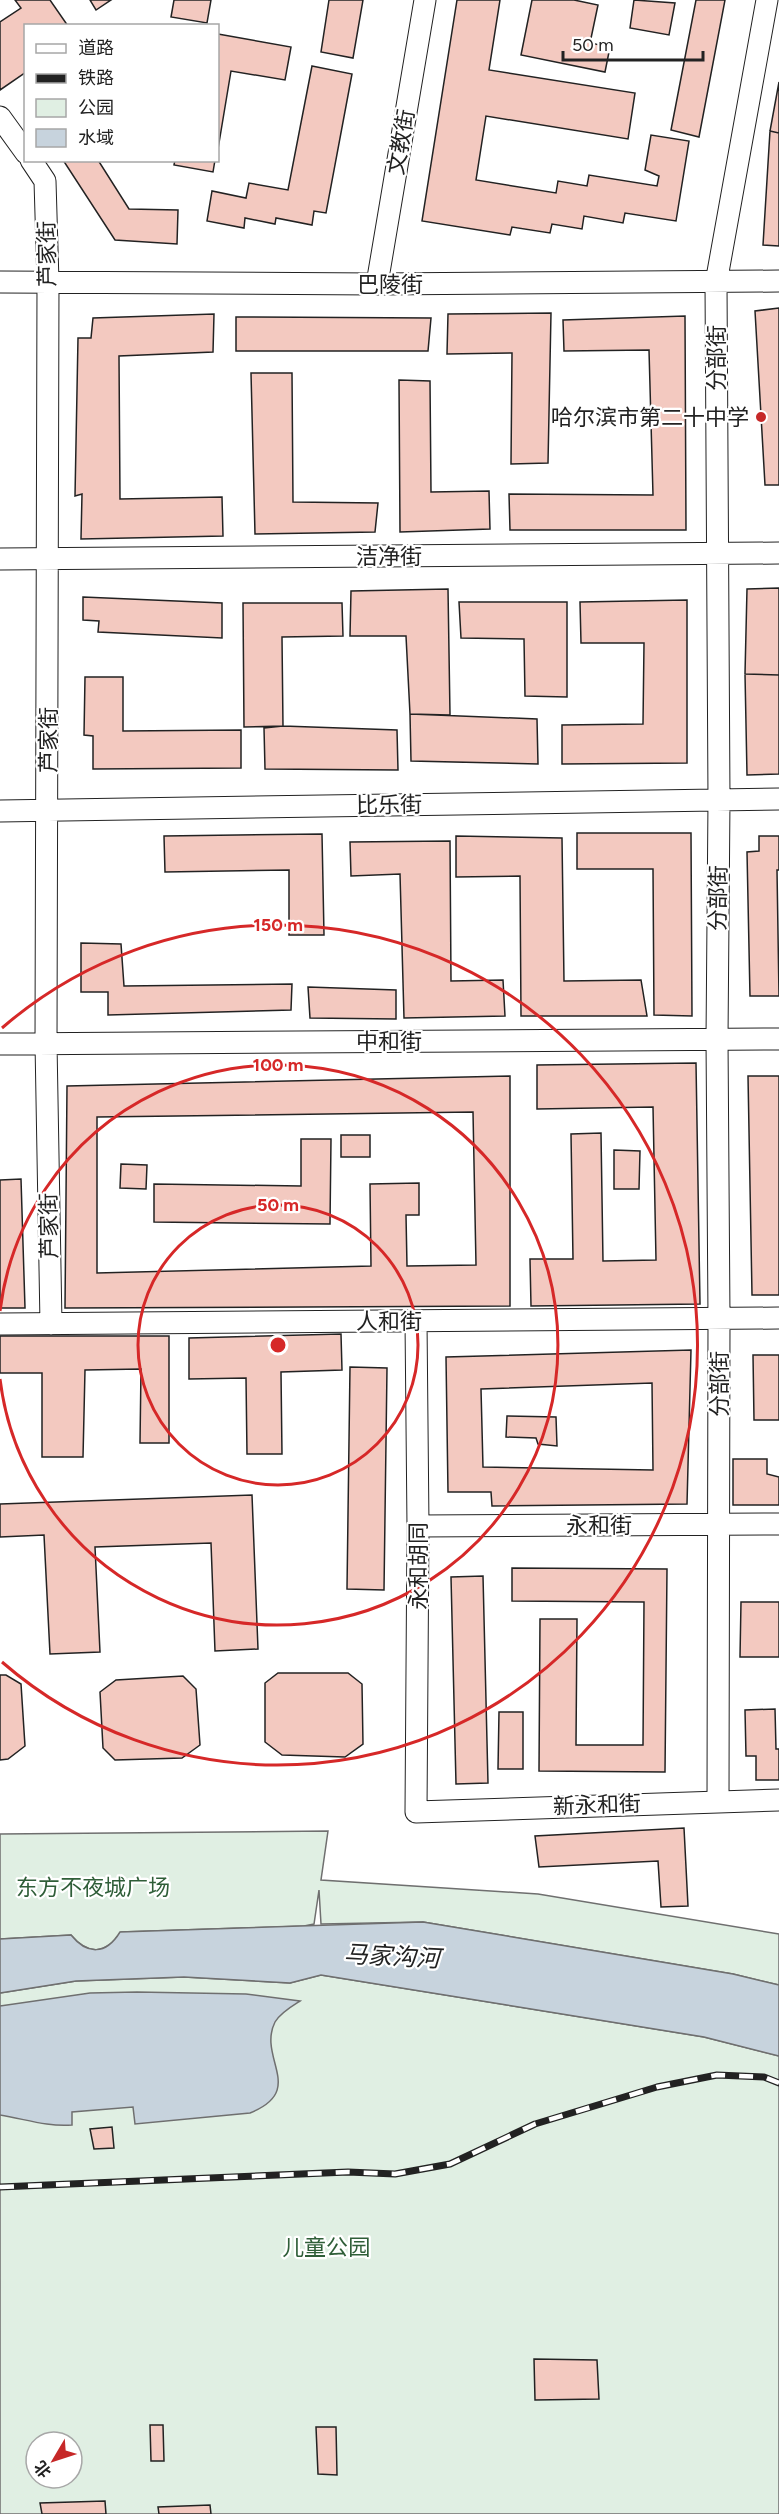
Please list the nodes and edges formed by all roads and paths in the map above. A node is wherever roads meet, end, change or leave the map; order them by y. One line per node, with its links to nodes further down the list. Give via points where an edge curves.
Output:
1 (425, 0): 10 (street, 文教街)
2 (767, 0): 9 (street, 分部街)
3 (0, 117): 4 (street)
4 (24, 150)
5 (32, 162): 8 (street, 芦家街, via 45,181)
6 (779, 281): 9 (street, 巴陵街)
7 (0, 282): 8 (street, 巴陵街)
8 (48, 282): 10 (street, 巴陵街); 13 (street, 芦家街)
9 (716, 283): 10 (street, 巴陵街); 12 (street, 分部街)
10 (377, 284)
11 (779, 553): 12 (street, 洁净街)
12 (717, 554): 13 (street, 洁净街); 16 (street, 分部街)
13 (49, 558): 14 (street, 洁净街); 18 (street, 芦家街)
14 (0, 559)
15 (779, 799): 16 (street, 比乐街)
16 (719, 800): 18 (street, 比乐街); 19 (street, 分部街)
17 (0, 811): 18 (street, 比乐街)
18 (48, 811): 21 (street, 芦家街)
19 (717, 1039): 20 (street, 中和街); 21 (street, 中和街); 23 (street, 分部街)
20 (779, 1039)
21 (46, 1043): 22 (street, 中和街); 27 (street, 芦家街)
22 (0, 1044)
23 (719, 1318): 24 (street, 人和街); 25 (street, 人和街); 29 (street, 分部街)
24 (779, 1318)
25 (416, 1321): 27 (street, 人和街); 30 (street, 永和胡同)
26 (0, 1324): 27 (street, 人和街)
27 (51, 1324)
28 (779, 1524): 29 (street, 永和街)
29 (719, 1525): 30 (street, 永和街); 32 (street, 分部街)
30 (418, 1526): 33 (street, 永和胡同)
31 (779, 1800): 32 (street, 新永和街)
32 (718, 1801): 33 (street, 新永和街)
33 (416, 1812)

